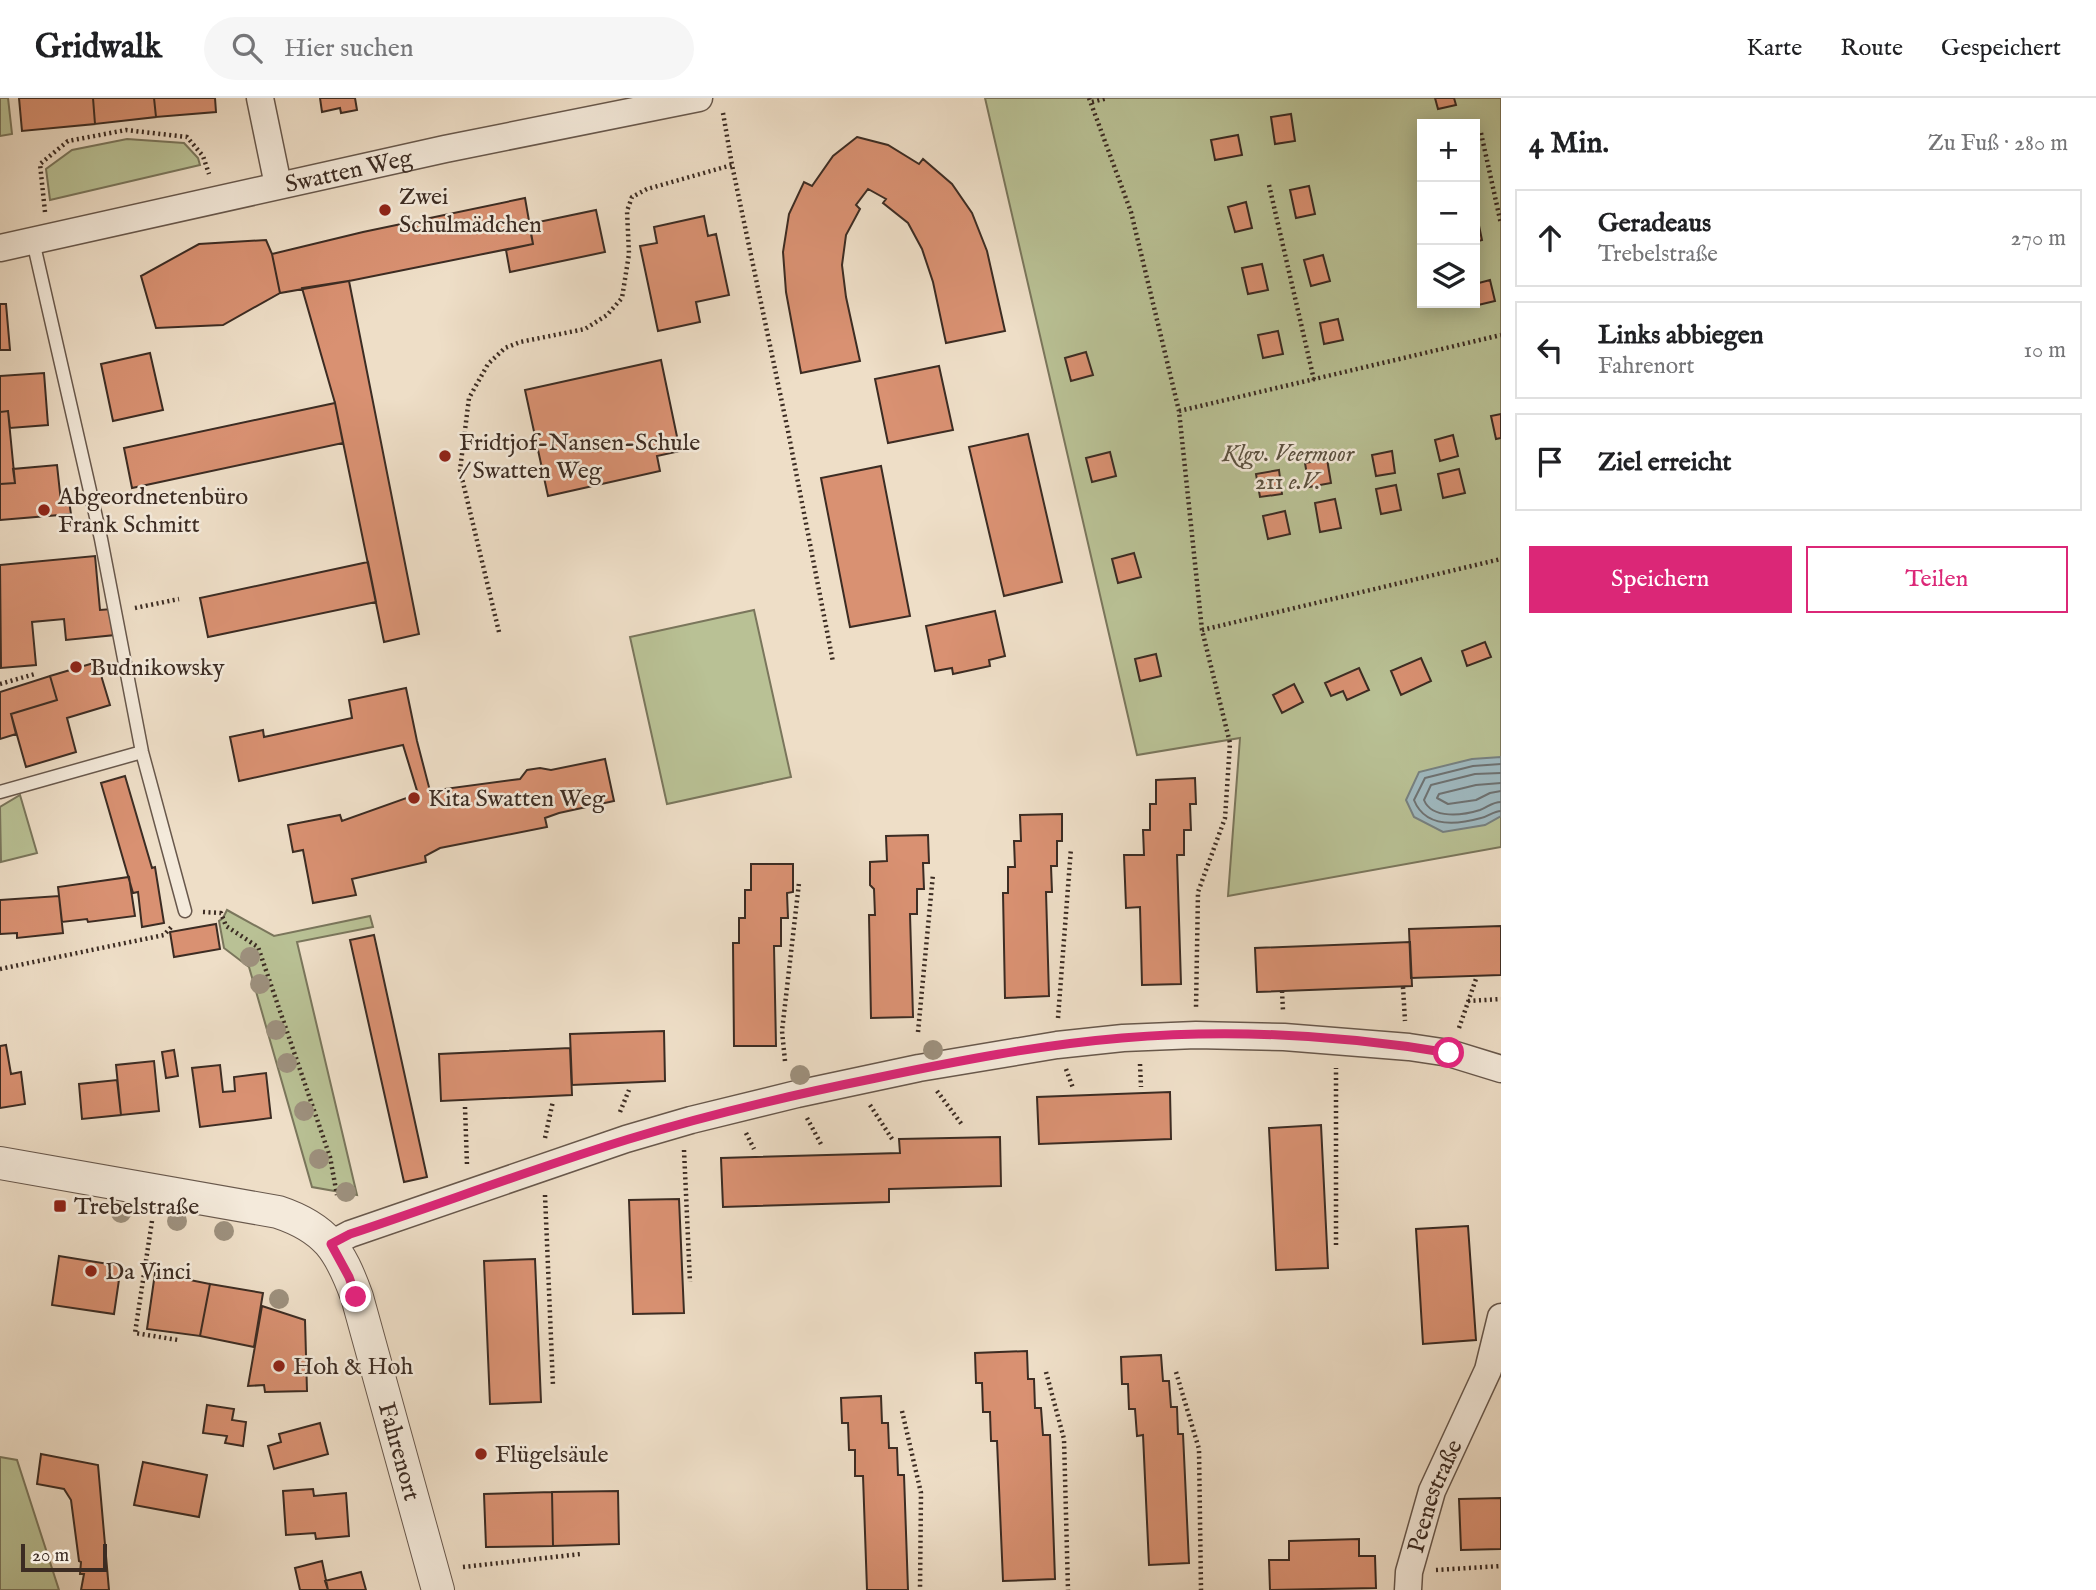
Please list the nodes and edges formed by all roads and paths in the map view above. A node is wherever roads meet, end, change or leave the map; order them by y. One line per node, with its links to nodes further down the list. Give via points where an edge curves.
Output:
1 (260, 98): 8 (street)
2 (1108, 98): 3 (path)
3 (1091, 100): 16 (path, via 1131,212)
4 (710, 103): 6 (path); 8 (street, Swatten Weg, via 458,146)
5 (1481, 133): 11 (path)
6 (732, 165): 21 (path, via 632,197 627,211 629,254 622,298 607,316 585,328 505,348 488,364 469,398 460,470); 22 (path)
7 (209, 174): 10 (path, via 203,156 187,137 126,130 68,141 40,164)
8 (278, 186): 12 (street, Swatten Weg)
9 (1269, 186): 15 (path)
10 (45, 213)
11 (1501, 223)
12 (33, 242): 13 (street, Swatten Weg); 25 (lane, via 101,539)
13 (0, 248)
14 (1501, 335): 15 (path)
15 (1314, 380): 16 (path)
16 (1179, 411): 20 (path)
17 (1501, 559): 20 (path)
18 (179, 599): 19 (path)
19 (134, 608)
20 (1202, 630): 36 (path, via 1230,743 1225,818 1198,892)
21 (499, 632)
22 (833, 662)
23 (35, 674): 24 (path)
24 (0, 684)
25 (142, 752): 26 (lane); 30 (lane)
26 (0, 792)
27 (1071, 848): 37 (path)
28 (933, 874): 39 (path)
29 (799, 883): 43 (path, via 782,1031)
30 (185, 911): 31 (path, via 164,935); 61 (path, via 221,913 226,926 258,947 330,1157)
31 (0, 969)
32 (1476, 976): 35 (path)
33 (1403, 987): 40 (path)
34 (1501, 999): 35 (path)
35 (1468, 1001): 38 (path)
36 (1196, 1020)
37 (1057, 1030)
38 (1458, 1031)
39 (918, 1032)
40 (1406, 1033)
41 (1139, 1053): 47 (path)
42 (1336, 1058): 64 (path)
43 (785, 1061)
44 (1063, 1062): 48 (path)
45 (1501, 1069): 63 (street, via 1409,1046 1284,1037 1196,1035 1057,1045 879,1077 691,1120)
46 (932, 1084): 53 (path)
47 (1141, 1087)
48 (1073, 1088)
49 (865, 1098): 55 (path)
50 (553, 1101): 54 (path)
51 (465, 1107): 59 (path)
52 (803, 1111): 57 (path)
53 (963, 1126)
54 (545, 1140)
55 (894, 1142)
56 (683, 1143): 65 (path)
57 (822, 1146)
58 (0, 1163): 63 (street, Fahrenort, via 278,1212 299,1219)
59 (467, 1166)
60 (544, 1188): 70 (path)
61 (337, 1195)
62 (152, 1221): 67 (path, via 135,1333)
63 (331, 1244): 74 (street, Fahrenort, via 356,1297)
64 (1336, 1245)
65 (690, 1282)
66 (1501, 1317): 75 (street, Peenestraße, via 1488,1370 1432,1490)
67 (178, 1340)
68 (1046, 1371): 77 (path, via 1064,1439)
69 (1176, 1372): 78 (path, via 1199,1449)
70 (553, 1386)
71 (902, 1411): 76 (path, via 921,1493)
72 (581, 1554): 74 (path)
73 (1501, 1566): 75 (path)
74 (446, 1579)
75 (1409, 1581)
76 (920, 1590)
77 (1068, 1590)
78 (1201, 1590)

